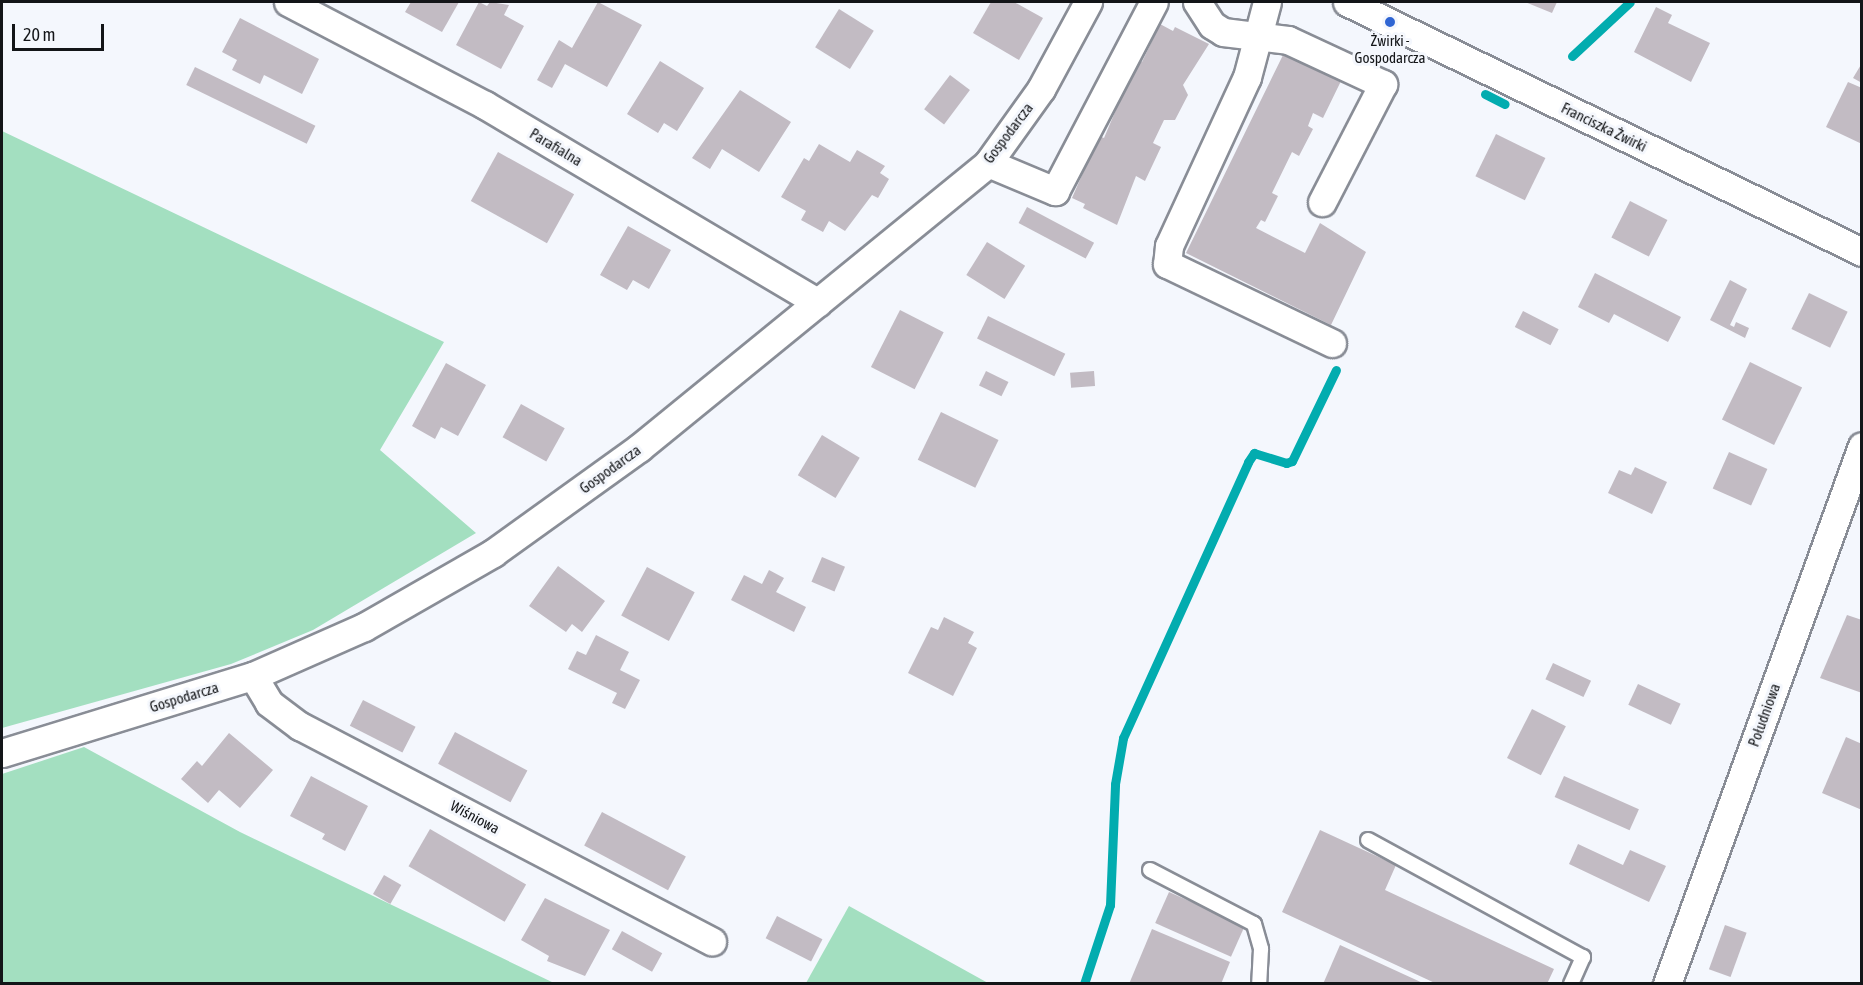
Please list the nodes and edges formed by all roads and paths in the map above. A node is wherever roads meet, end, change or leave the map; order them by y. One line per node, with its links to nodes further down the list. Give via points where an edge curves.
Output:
1 (288, 2): 11 (street, Parafialna, via 485,105)
2 (1088, 2): 8 (street, Gospodarcza, via 1041,89)
3 (1154, 2): 8 (street, via 1055,191)
4 (1197, 2): 7 (street, via 1212,25 1223,32)
5 (1267, 2): 7 (street)
6 (1347, 2): 10 (street, Franciszka Żwirki)
7 (1257, 38): 9 (street, via 1288,40 1383,84); 12 (street, via 1232,112 1168,246 1167,264)
8 (988, 163): 11 (street, Gospodarcza)
9 (1322, 202)
10 (1862, 252)
11 (818, 303): 14 (street, Gospodarcza, via 639,448 493,553 364,627)
12 (1332, 343)
13 (1862, 446): 21 (street, Południowa)
14 (253, 676): 15 (street, Gospodarcza); 18 (street, Wiśniowa, via 269,703 300,726)
15 (2, 753)
16 (1368, 840): 20 (lane, via 1583,957)
17 (1150, 870): 19 (lane, via 1254,924 1261,949)
18 (712, 941)
19 (1259, 984)
20 (1571, 984)
21 (1666, 984)

